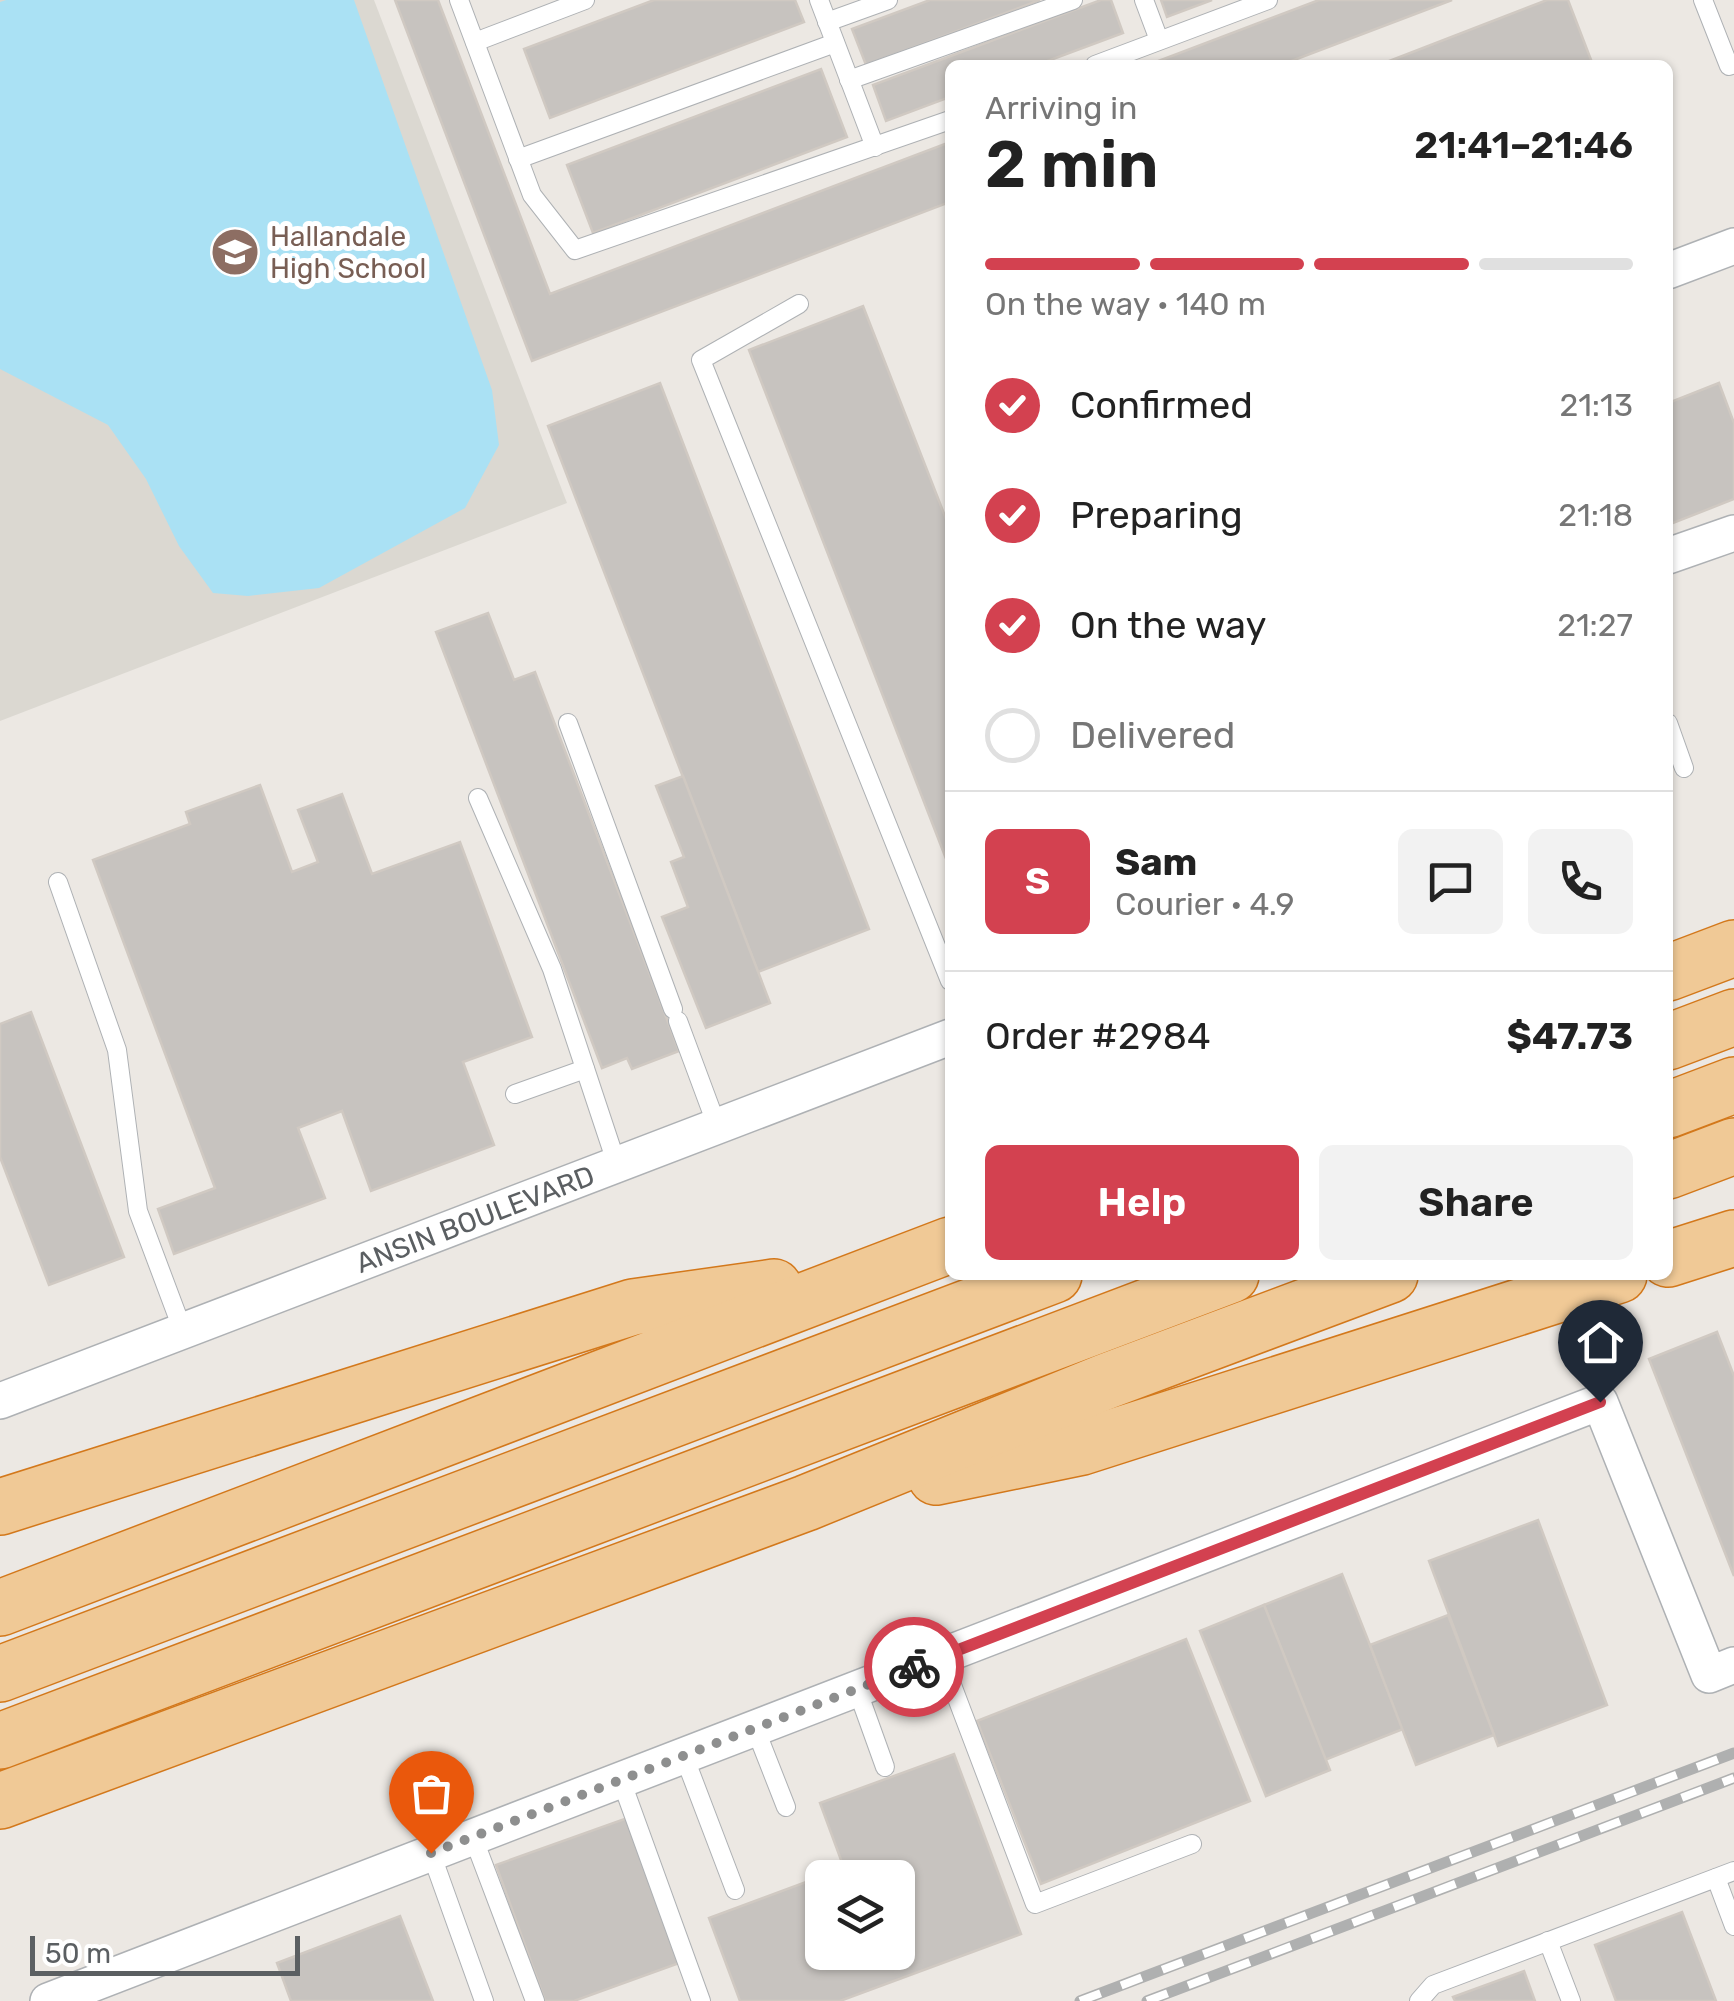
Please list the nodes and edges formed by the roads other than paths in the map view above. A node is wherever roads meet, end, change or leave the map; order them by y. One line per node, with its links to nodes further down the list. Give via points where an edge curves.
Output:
1 (459, 0): 11 (lane)
2 (585, 0): 11 (lane)
3 (819, 0): 9 (lane)
4 (888, 0): 9 (lane)
5 (1072, 0): 15 (lane)
6 (1144, 0): 10 (lane)
7 (1268, 0): 10 (lane)
8 (1703, 0): 14 (lane, via 1729,66)
9 (827, 22): 12 (lane)
10 (1159, 40): 13 (lane)
11 (475, 42): 18 (lane)
12 (835, 43): 15 (lane); 18 (lane)
13 (1108, 60)
14 (1734, 64)
15 (849, 80): 17 (lane)
16 (945, 122): 17 (lane)
17 (875, 147): 18 (lane, via 575,250 532,196)
18 (518, 159)
19 (1734, 246): 20 (street)
20 (1673, 269)
21 (799, 304): 30 (lane, via 701,360)
22 (1732, 540): 23 (street)
23 (1673, 555)
24 (568, 723): 39 (lane)
25 (1673, 737): 26 (lane)
26 (1684, 768)
27 (478, 798): 35 (lane, via 552,969)
28 (58, 882): 51 (lane, via 118,1050 138,1211)
29 (1734, 948): 31 (highway)
30 (945, 969)
31 (1673, 971)
32 (1734, 1017): 34 (highway)
33 (945, 1039): 39 (street, ANSIN BOULEVARD)
34 (1673, 1040)
35 (585, 1069): 37 (lane); 41 (lane)
36 (1734, 1085): 38 (highway)
37 (515, 1094)
38 (1673, 1108)
39 (717, 1126): 41 (street, ANSIN BOULEVARD)
40 (1734, 1146): 42 (highway)
41 (617, 1165): 51 (street, ANSIN BOULEVARD)
42 (1673, 1169)
43 (1734, 1238): 45 (highway)
44 (945, 1247): 46 (highway)
45 (1673, 1258)
46 (876, 1273): 54 (highway, via 633,1307); 55 (highway)
47 (1041, 1280): 58 (highway)
48 (1217, 1280): 61 (highway)
49 (1377, 1280): 53 (highway)
50 (1603, 1280): 53 (highway, via 1082,1447)
51 (183, 1331): 52 (street, ANSIN BOULEVARD)
52 (0, 1401)
53 (806, 1503): 65 (highway)
54 (0, 1507)
55 (0, 1608)
56 (941, 1656): 57 (street, via 1600,1402 1709,1674); 59 (street); 68 (lane, via 1035,1904)
57 (1734, 1665)
58 (0, 1674)
59 (857, 1689): 60 (street); 63 (lane)
60 (755, 1728): 62 (street); 66 (lane)
61 (0, 1741)
62 (684, 1756): 64 (street); 72 (lane)
63 (885, 1767)
64 (621, 1780): 67 (street); 78 (lane)
65 (1, 1801)
66 (786, 1806)
67 (473, 1837): 69 (street); 77 (lane)
68 (1192, 1844)
69 (431, 1853): 75 (street); 76 (lane)
70 (1734, 1871): 71 (lane)
71 (1716, 1878): 73 (lane); 74 (lane)
72 (735, 1890)
73 (1734, 1926)
74 (1548, 1941): 79 (lane, via 1433,1985); 80 (lane)
75 (48, 2001)
76 (484, 2001)
77 (535, 2001)
78 (701, 2001)
79 (1420, 2001)
80 (1570, 2001)

